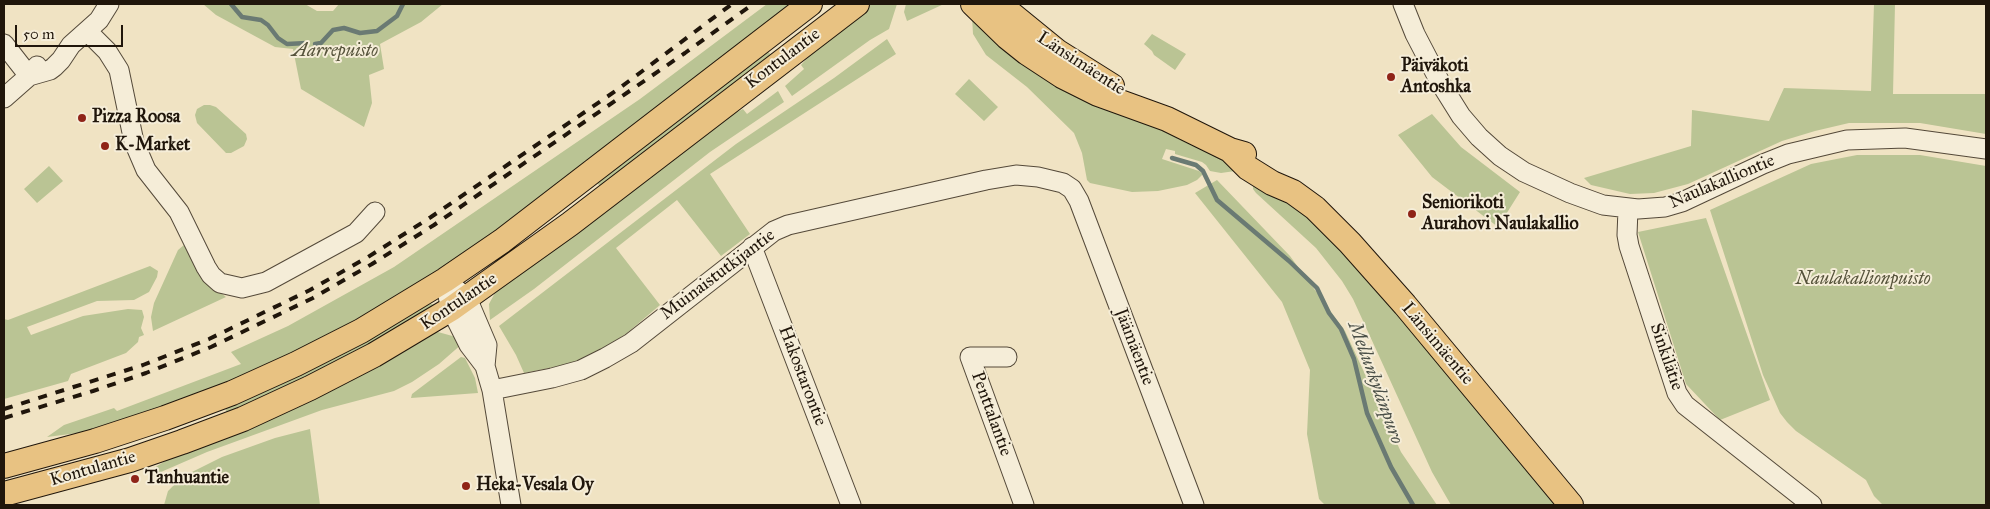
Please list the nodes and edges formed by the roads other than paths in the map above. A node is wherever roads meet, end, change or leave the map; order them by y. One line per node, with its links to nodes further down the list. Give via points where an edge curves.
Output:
1 (109, 4): 7 (street)
2 (810, 4): 17 (main road, Kontulantie, via 524,224)
3 (857, 4): 18 (main road, Kontulantie, via 570,224)
4 (974, 4): 11 (main road, Länsimäentie, via 1007,37 1062,76 1098,94)
5 (1403, 4): 14 (street, Naulakalliontie, via 1441,84 1479,137 1500,156 1532,176 1590,200)
6 (1003, 7): 11 (main road, Länsimäentie, via 1058,52)
7 (87, 31): 9 (street, via 71,45 46,56); 15 (street, via 119,70 134,142 146,170 179,212 206,266 220,283 242,288 266,282 356,233)
8 (4, 44): 9 (street)
9 (29, 76): 10 (street)
10 (4, 98)
11 (1167, 119): 27 (main road, Länsimäentie, via 1230,150 1248,168 1315,208 1405,305)
12 (1986, 149): 14 (street, Naulakalliontie, via 1905,138 1847,140 1788,154 1682,202 1649,209)
13 (1072, 189): 16 (street, Muinaistutkijantie, via 1064,183 1025,175 986,180 804,220 774,231); 26 (street, Jäämäentie, via 1080,201)
14 (1628, 209): 28 (street, Sinkilätie, via 1629,246 1676,393 1685,405)
15 (375, 212)
16 (752, 247): 20 (street, Muinaistutkijantie, via 631,343 605,358 581,370); 24 (street, Hakostarontie)
17 (445, 280): 18 (street); 21 (main road, Kontulantie, via 361,331 232,393 95,441)
18 (459, 303): 20 (street, via 487,345 485,366); 22 (main road, Kontulantie, via 374,355 243,419 130,460)
19 (1007, 357): 25 (street, Penttalantie, via 970,357)
20 (492, 390): 23 (street)
21 (4, 466)
22 (4, 494)
23 (511, 505)
24 (851, 505)
25 (1024, 505)
26 (1194, 505)
27 (1571, 505)
28 (1812, 505)

